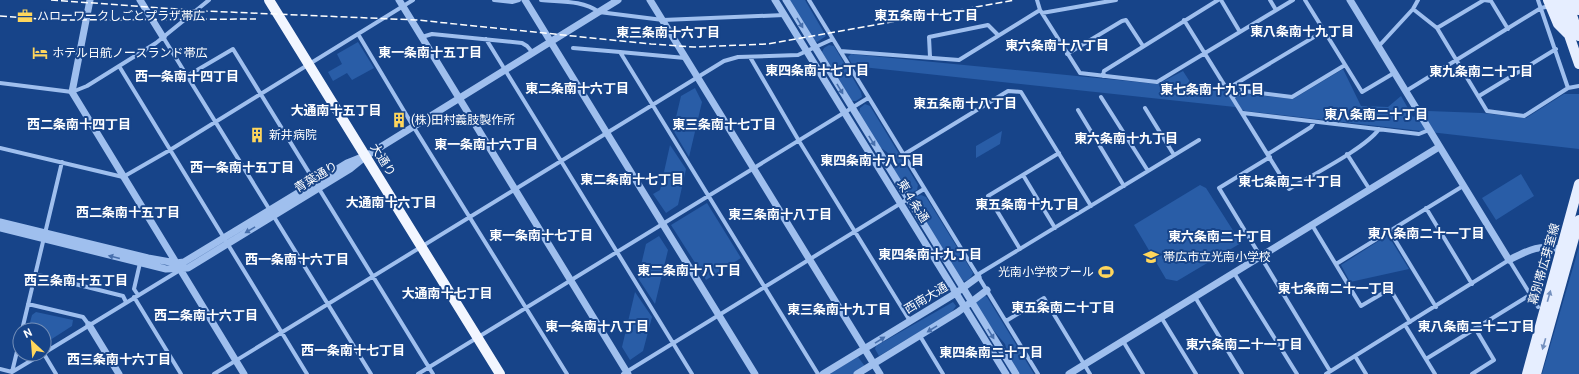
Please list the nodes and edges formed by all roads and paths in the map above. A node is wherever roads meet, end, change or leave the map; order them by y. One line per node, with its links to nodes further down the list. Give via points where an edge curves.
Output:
1 (90, 0): 82 (street)
2 (140, 0): 46 (street)
3 (269, 0): 66 (highway, 大通り)
4 (413, 0): 28 (street)
5 (494, 0): 6 (street)
6 (519, 0)
7 (525, 0): 50 (street)
8 (541, 0): 30 (street)
9 (587, 0): 30 (street)
10 (618, 0): 34 (street, 青葉通り)
11 (650, 0): 37 (street)
12 (775, 0): 36 (street, 東４条通)
13 (786, 0): 52 (street, 東４条通, one-way to 52)
14 (809, 0): 49 (street)
15 (1037, 0): 35 (street)
16 (1116, 0): 35 (street)
17 (1218, 0): 38 (street)
18 (1221, 0): 42 (street)
19 (1270, 0): 32 (street)
20 (1293, 0): 32 (street)
21 (1305, 0): 41 (street)
22 (1350, 0): 53 (street)
23 (1418, 0): 31 (street)
24 (1538, 0): 29 (street)
25 (1567, 0): 43 (main road)
26 (1576, 0): 33 (main road)
27 (206, 1): 46 (street)
28 (401, 3): 44 (street); 47 (street)
29 (1549, 3): 40 (street); 43 (main road, via 1558,24); 55 (street)
30 (591, 6): 34 (street)
31 (1413, 9): 39 (street); 53 (street)
32 (1276, 10): 42 (street)
33 (1579, 10)
34 (599, 12): 37 (street); 50 (street, 青葉通り)
35 (1041, 12): 45 (street); 61 (street)
36 (784, 15): 37 (street); 56 (street, 東４条通)
37 (662, 20): 64 (street)
38 (1184, 20): 51 (street); 60 (street)
39 (1437, 28): 40 (street, via 1484,0 1491,1); 65 (street)
40 (1508, 29): 65 (street)
41 (1324, 31): 68 (street); 75 (street)
42 (1240, 32): 60 (street)
43 (1576, 33): 67 (main road)
44 (358, 34): 66 (street); 96 (street)
45 (998, 35): 63 (street, via 959,60); 63 (street, via 988,25 929,37)
46 (163, 37): 69 (street); 72 (street)
47 (422, 37): 48 (street, via 432,34); 87 (street)
48 (486, 39): 59 (street, via 522,43); 70 (street)
49 (833, 39): 52 (street); 57 (street)
50 (550, 42): 59 (street, 青葉通り); 99 (street)
51 (1143, 46): 61 (street, via 1126,20); 74 (street, via 1104,71)
52 (814, 47): 56 (street); 91 (street, 東４条通, one-way to 91)
53 (1378, 47): 71 (street)
54 (573, 48): 58 (street)
55 (1556, 49): 78 (street); 84 (street)
56 (807, 50): 62 (street, via 798,55); 91 (street, 東４条通)
57 (840, 51): 63 (street); 88 (street)
58 (620, 52): 64 (street); 89 (street)
59 (533, 53): 70 (street, 青葉通り)
60 (1205, 53): 74 (street, via 1157,82); 79 (street)
61 (1067, 54): 74 (street, via 1080,73)
62 (750, 57): 73 (street, via 724,61); 101 (street)
63 (930, 57)
64 (686, 58): 73 (street)
65 (1456, 60): 81 (street); 84 (street)
66 (309, 64): 83 (street); 109 (highway, 大通り)
67 (1579, 64)
68 (1345, 65): 71 (street, via 1362,92); 80 (street, via 1292,97)
69 (119, 66): 82 (street, via 87,86); 104 (street)
70 (505, 70): 87 (street, 青葉通り); 111 (street)
71 (1394, 73): 81 (street)
72 (187, 76): 83 (street, via 233,48); 94 (street)
73 (698, 76): 89 (street); 113 (street)
74 (1103, 76)
75 (1238, 82): 79 (street); 80 (street)
76 (0, 83): 82 (street)
77 (1579, 86): 78 (street)
78 (1568, 88): 84 (street, via 1524,116 1487,111)
79 (1227, 89): 86 (street)
80 (1244, 91): 86 (street)
81 (1406, 91): 98 (street)
82 (72, 92): 116 (street)
83 (261, 94): 94 (street); 118 (street)
84 (1479, 96)
85 (1101, 97): 114 (street)
86 (1232, 97): 93 (street)
87 (459, 98): 96 (street, 青葉通り); 121 (street)
88 (868, 98): 91 (street); 107 (street)
89 (652, 105): 99 (street); 124 (street)
90 (1145, 108): 108 (street)
91 (848, 110): 101 (street); 125 (street, 東４条通, one-way to 125); 126 (street, 東４条通)
92 (1078, 110): 119 (street)
93 (1243, 113): 95 (street); 110 (street)
94 (216, 122): 104 (street); 129 (street)
95 (1314, 122): 97 (street); 110 (street, via 1311,127)
96 (413, 126): 109 (street, 青葉通り); 130 (street)
97 (1379, 129): 98 (street, via 1418,134); 106 (street, via 1374,136)
98 (1429, 130): 102 (street)
99 (606, 133): 111 (street); 133 (street)
100 (1199, 140): 108 (street)
101 (799, 141): 113 (street); 138 (street)
102 (1439, 147): 120 (street); 123 (street)
103 (0, 148): 112 (street)
104 (170, 150): 116 (street); 140 (street)
105 (1058, 153): 107 (street, via 1021,92 1008,91); 115 (street); 127 (street)
106 (1347, 154): 110 (street, via 1289,189); 123 (street)
107 (903, 155): 122 (street)
108 (1174, 155): 114 (street)
109 (366, 156): 118 (street, 青葉通り, via 350,169); 141 (highway, 大通り)
110 (1269, 156): 145 (street, via 1219,188)
111 (561, 161): 121 (street); 144 (street)
112 (62, 162): 116 (street); 139 (street)
113 (753, 168): 124 (street); 146 (street)
114 (1148, 171): 119 (street)
115 (1022, 174): 136 (street); 142 (street, via 988,196)
116 (123, 177): 149 (street)
117 (1579, 184): 143 (main road, 幕別帯広芽室線)
118 (317, 185): 129 (street, 青葉通り); 154 (street)
119 (1124, 186): 127 (street)
120 (1463, 186): 128 (street); 147 (street)
121 (516, 189): 130 (street); 156 (street)
122 (924, 189): 125 (street); 155 (street)
123 (1370, 190): 134 (street)
124 (708, 196): 133 (street); 158 (street)
125 (908, 199): 126 (street); 159 (street, 東４条通)
126 (900, 203): 138 (street); 161 (street, 東４条通)
127 (1091, 206): 136 (street)
128 (1426, 208): 137 (street); 157 (street)
129 (271, 213): 140 (street, 青葉通り); 168 (street)
130 (469, 217): 141 (street); 172 (street)
131 (1579, 220): 143 (main road, 幕別帯広芽室線)
132 (0, 222): 139 (street)
133 (662, 224): 144 (street); 173 (street)
134 (1312, 225): 145 (street); 150 (street)
135 (0, 228): 139 (street)
136 (1055, 228): 142 (street)
137 (1389, 230): 150 (street); 170 (street)
138 (855, 231): 146 (street); 175 (street)
139 (44, 236): 148 (street, one-way to 139); 149 (street); 153 (street)
140 (225, 241): 149 (street); 151 (street, via 188,268); 182 (street)
141 (421, 247): 154 (street); 184 (highway, 大通り)
142 (1020, 249): 155 (street)
143 (1566, 251): 147 (street, via 1541,247 1530,249); 233 (main road, 幕別帯広芽室線, one-way to 143); 234 (main road, 幕別帯広芽室線, one-way to 234)
144 (618, 252): 156 (street); 186 (street)
145 (1259, 257): 152 (street); 199 (street)
146 (810, 259): 158 (street); 188 (street)
147 (1509, 260): 157 (street); 162 (street)
148 (140, 263): 151 (street); 163 (street, via 134,289)
149 (176, 263): 151 (street)
150 (1336, 264): 178 (street, via 1361,306 1390,289)
151 (180, 270): 163 (street); 191 (street)
152 (1234, 273): 164 (street); 228 (street)
153 (35, 274): 166 (street, via 123,296); 167 (street)
154 (372, 276): 168 (street); 197 (street)
155 (978, 276): 159 (street, 西南大通); 160 (street)
156 (571, 280): 172 (street); 201 (street)
157 (1472, 284): 170 (street)
158 (764, 287): 173 (street); 215 (street)
159 (962, 288): 161 (street, 西南大通); 165 (street, 東４条通)
160 (987, 290): 165 (street); 177 (street)
161 (956, 293): 169 (street, 東４条通); 175 (street, 西南大通)
162 (1530, 295): 171 (street); 181 (street)
163 (136, 296): 166 (street); 204 (street)
164 (1195, 297): 174 (street); 227 (street)
165 (971, 301): 169 (street); 221 (street, 東４条通, one-way to 221)
166 (126, 302): 179 (street)
167 (28, 304): 176 (street); 179 (street, via 83,317)
168 (327, 304): 182 (street); 208 (street)
169 (964, 307): 183 (street, one-way to 183); 220 (street, 東４条通)
170 (1436, 307): 178 (street)
171 (1538, 307)
172 (526, 308): 184 (street); 212 (street)
173 (718, 316): 186 (street); 214 (street)
174 (1162, 317): 185 (street); 226 (street)
175 (910, 321): 188 (street, 西南大通, one-way to 175)
176 (24, 322)
177 (1006, 322): 196 (street, via 1044,298); 222 (street)
178 (1410, 322): 180 (street)
179 (89, 325): 187 (street); 203 (street)
180 (1405, 325): 189 (street); 190 (street)
181 (1475, 328): 190 (street); 232 (street, via 1494,360)
182 (281, 332): 191 (street); 207 (street)
183 (920, 336): 195 (street); 219 (street)
184 (477, 338): 197 (street); 211 (highway, 大通り)
185 (1123, 341): 196 (street); 225 (street)
186 (673, 343): 201 (street); 213 (street)
187 (52, 348)
188 (865, 349): 195 (street); 216 (street, 西南大通)
189 (1355, 356): 199 (street); 230 (street)
190 (1426, 359): 231 (street)
191 (236, 360): 205 (street); 206 (street)
192 (15, 362): 200 (street)
193 (30, 362): 200 (street)
194 (48, 362): 202 (street)
195 (874, 364): 217 (street); 218 (street)
196 (1084, 364): 223 (street); 224 (street)
197 (429, 368): 209 (street); 210 (street)
198 (0, 369): 200 (street)
199 (1330, 371): 229 (street)
200 (12, 373)
201 (626, 373)
202 (56, 374)
203 (120, 374)
204 (181, 374)
205 (214, 374)
206 (244, 374)
207 (307, 374)
208 (370, 374)
209 (418, 374)
210 (433, 374)
211 (500, 374)
212 (567, 374)
213 (692, 374)
214 (755, 374)
215 (818, 374)
216 (823, 374)
217 (857, 374)
218 (880, 374)
219 (943, 374)
220 (1006, 374)
221 (1016, 374)
222 (1038, 374)
223 (1069, 374)
224 (1090, 374)
225 (1143, 374)
226 (1196, 374)
227 (1242, 374)
228 (1297, 374)
229 (1326, 374)
230 (1366, 374)
231 (1435, 374)
232 (1472, 374)
233 (1527, 374)
234 (1536, 374)

